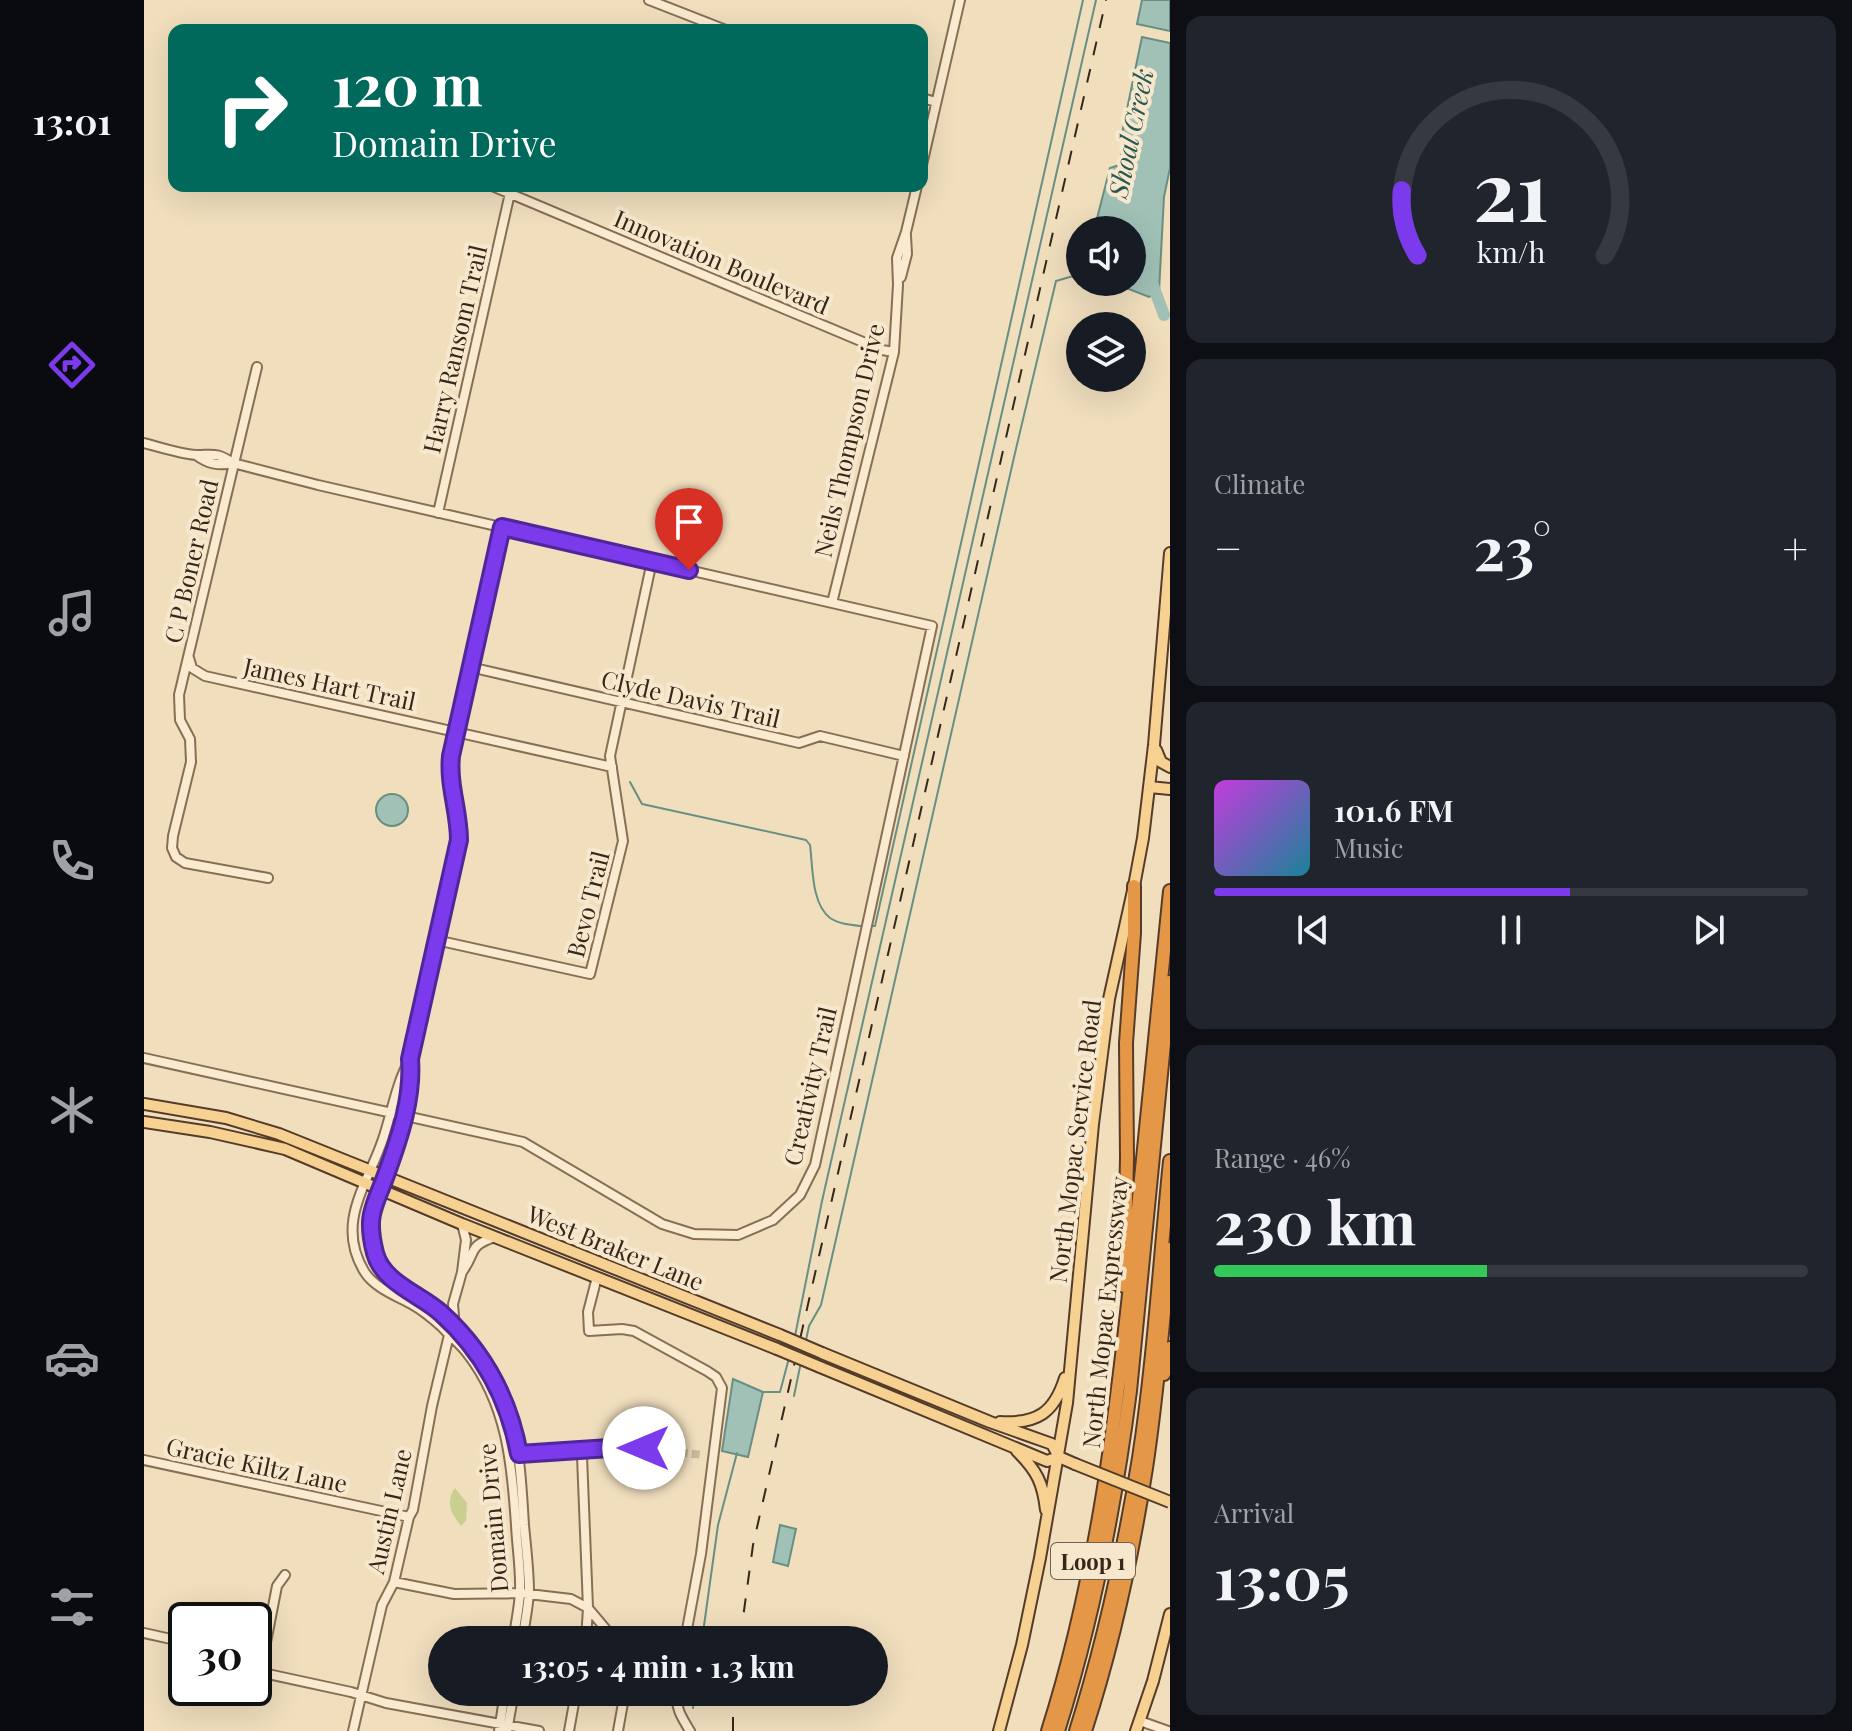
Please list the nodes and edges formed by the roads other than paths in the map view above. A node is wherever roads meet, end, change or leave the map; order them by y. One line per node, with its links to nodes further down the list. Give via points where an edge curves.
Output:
1 (649, 0): 3 (street)
2 (960, 0): 5 (street)
3 (711, 24)
4 (928, 100): 5 (street)
5 (936, 102): 6 (street)
6 (928, 138)
7 (916, 192): 9 (street, Neils Thompson Drive, via 898,285)
8 (510, 193): 9 (street, Innovation Boulevard); 13 (street, Harry Ransom Trail)
9 (894, 352): 17 (street, Neils Thompson Drive)
10 (257, 367): 12 (street, C P Boner Road)
11 (144, 443): 12 (street, via 222,456)
12 (233, 463): 13 (street); 18 (street, C P Boner Road)
13 (438, 513): 14 (street)
14 (502, 527): 16 (street); 19 (street)
15 (1170, 553): 22 (main road, North Mopac Service Road)
16 (652, 561): 17 (street); 20 (street, Bevo Trail)
17 (832, 603): 23 (street, Creativity Trail, via 932,626)
18 (188, 658): 21 (street, James Hart Trail, via 205,676); 27 (street, C P Boner Road, via 179,695 191,762 172,848 185,863)
19 (470, 667): 20 (street, Clyde Davis Trail); 21 (street)
20 (622, 703): 23 (street, Clyde Davis Trail, via 799,743 820,736); 25 (street, Bevo Trail)
21 (455, 731): 25 (street, James Hart Trail); 30 (street, via 449,772 459,840)
22 (1154, 745): 24 (main road); 26 (main road, North Mopac Service Road)
23 (904, 756): 36 (street, Creativity Trail, via 815,1165 800,1195 773,1220 738,1235 694,1234 662,1224 523,1142)
24 (1167, 766)
25 (612, 767): 30 (street, Bevo Trail, via 623,841 590,974)
26 (1160, 788): 28 (main road, North Mopac Service Road)
27 (268, 878)
28 (1134, 886): 52 (highway, via 1126,1043); 56 (main road, North Mopac Service Road, via 1107,1015)
29 (1170, 891): 52 (highway, North Mopac Expressway / Loop 1)
30 (436, 940): 33 (street)
31 (1170, 982): 98 (highway, via 1123,1445 1100,1575)
32 (144, 1058): 35 (street, Creativity Trail)
33 (410, 1059): 35 (street); 36 (street)
34 (144, 1104): 39 (main road, West Braker Lane, via 226,1118)
35 (390, 1112): 36 (street, Creativity Trail); 39 (street)
36 (404, 1115): 40 (street)
37 (144, 1122): 41 (main road, West Braker Lane, via 285,1149)
38 (1170, 1161): 99 (highway, via 1134,1483 1118,1574)
39 (370, 1169): 40 (main road, West Braker Lane); 41 (street)
40 (386, 1176): 42 (street); 59 (main road, West Braker Lane, bridge)
41 (365, 1184): 42 (main road, West Braker Lane); 47 (street, via 353,1219)
42 (379, 1190): 43 (main road, West Braker Lane); 46 (street, via 370,1231)
43 (462, 1224): 44 (main road, West Braker Lane); 48 (street)
44 (495, 1237): 48 (street, via 475,1247); 49 (main road, West Braker Lane)
45 (1170, 1249): 58 (highway, Loop 1)
46 (376, 1257): 47 (street); 51 (street, Domain Drive, via 393,1279)
47 (361, 1264): 51 (street, Domain Drive, via 377,1285)
48 (462, 1272): 50 (street)
49 (597, 1277): 60 (main road, West Braker Lane, bridge); 79 (street, via 589,1331 634,1331 716,1377 722,1388 707,1456 701,1554)
50 (454, 1297): 51 (street); 53 (street, Austin Lane)
51 (438, 1316): 53 (street, Domain Drive)
52 (1127, 1321): 97 (highway, North Mopac Expressway / Loop 1, via 1093,1558)
53 (452, 1332): 55 (street, Domain Drive); 67 (street, Austin Lane)
54 (1170, 1348): 58 (highway)
55 (477, 1360): 57 (street, Domain Drive); 62 (street, Domain Drive, via 509,1411)
56 (1070, 1360): 59 (main road, via 1050,1408 1022,1423); 64 (main road, North Mopac Service Road)
57 (490, 1392): 62 (street); 71 (street, Domain Drive, via 510,1452)
58 (1155, 1404): 100 (highway, Loop 1, via 1127,1574)
59 (990, 1422): 64 (main road, West Braker Lane, via 1052,1444)
60 (1013, 1447): 64 (main road, West Braker Lane, via 1048,1461); 68 (main road, via 1041,1483)
61 (644, 1448): 62 (street)
62 (519, 1454): 71 (street, Domain Drive)
63 (582, 1456): 73 (street)
64 (1064, 1459): 66 (main road, West Braker Lane, bridge); 68 (main road, North Mopac Service Road)
65 (144, 1460): 67 (street, Gracie Kiltz Lane)
66 (1170, 1502)
67 (409, 1517): 70 (street, Austin Lane)
68 (1047, 1522): 96 (main road, North Mopac Service Road)
69 (285, 1575): 72 (street)
70 (394, 1582): 71 (street, via 454,1594); 83 (street, Austin Lane, via 382,1605)
71 (524, 1594): 73 (street, via 571,1599); 75 (street, Domain Drive); 76 (street, Domain Drive)
72 (272, 1608)
73 (588, 1608): 77 (street); 78 (street)
74 (1170, 1614): 89 (main road)
75 (516, 1626)
76 (523, 1626)
77 (587, 1626)
78 (603, 1626)
79 (688, 1626)
80 (144, 1633): 81 (street)
81 (168, 1638)
82 (272, 1675): 83 (street)
83 (363, 1696): 90 (street); 91 (street, Austin Lane)
84 (505, 1706): 90 (street)
85 (510, 1706): 90 (street)
86 (573, 1706): 93 (street)
87 (622, 1706): 94 (street)
88 (678, 1706): 95 (street)
89 (1138, 1726): 101 (street)
90 (504, 1728): 92 (street)
91 (353, 1731)
92 (539, 1731)
93 (569, 1731)
94 (618, 1731)
95 (690, 1731)
96 (999, 1731)
97 (1048, 1731)
98 (1058, 1731)
99 (1076, 1731)
100 (1085, 1731)
101 (1168, 1731)

